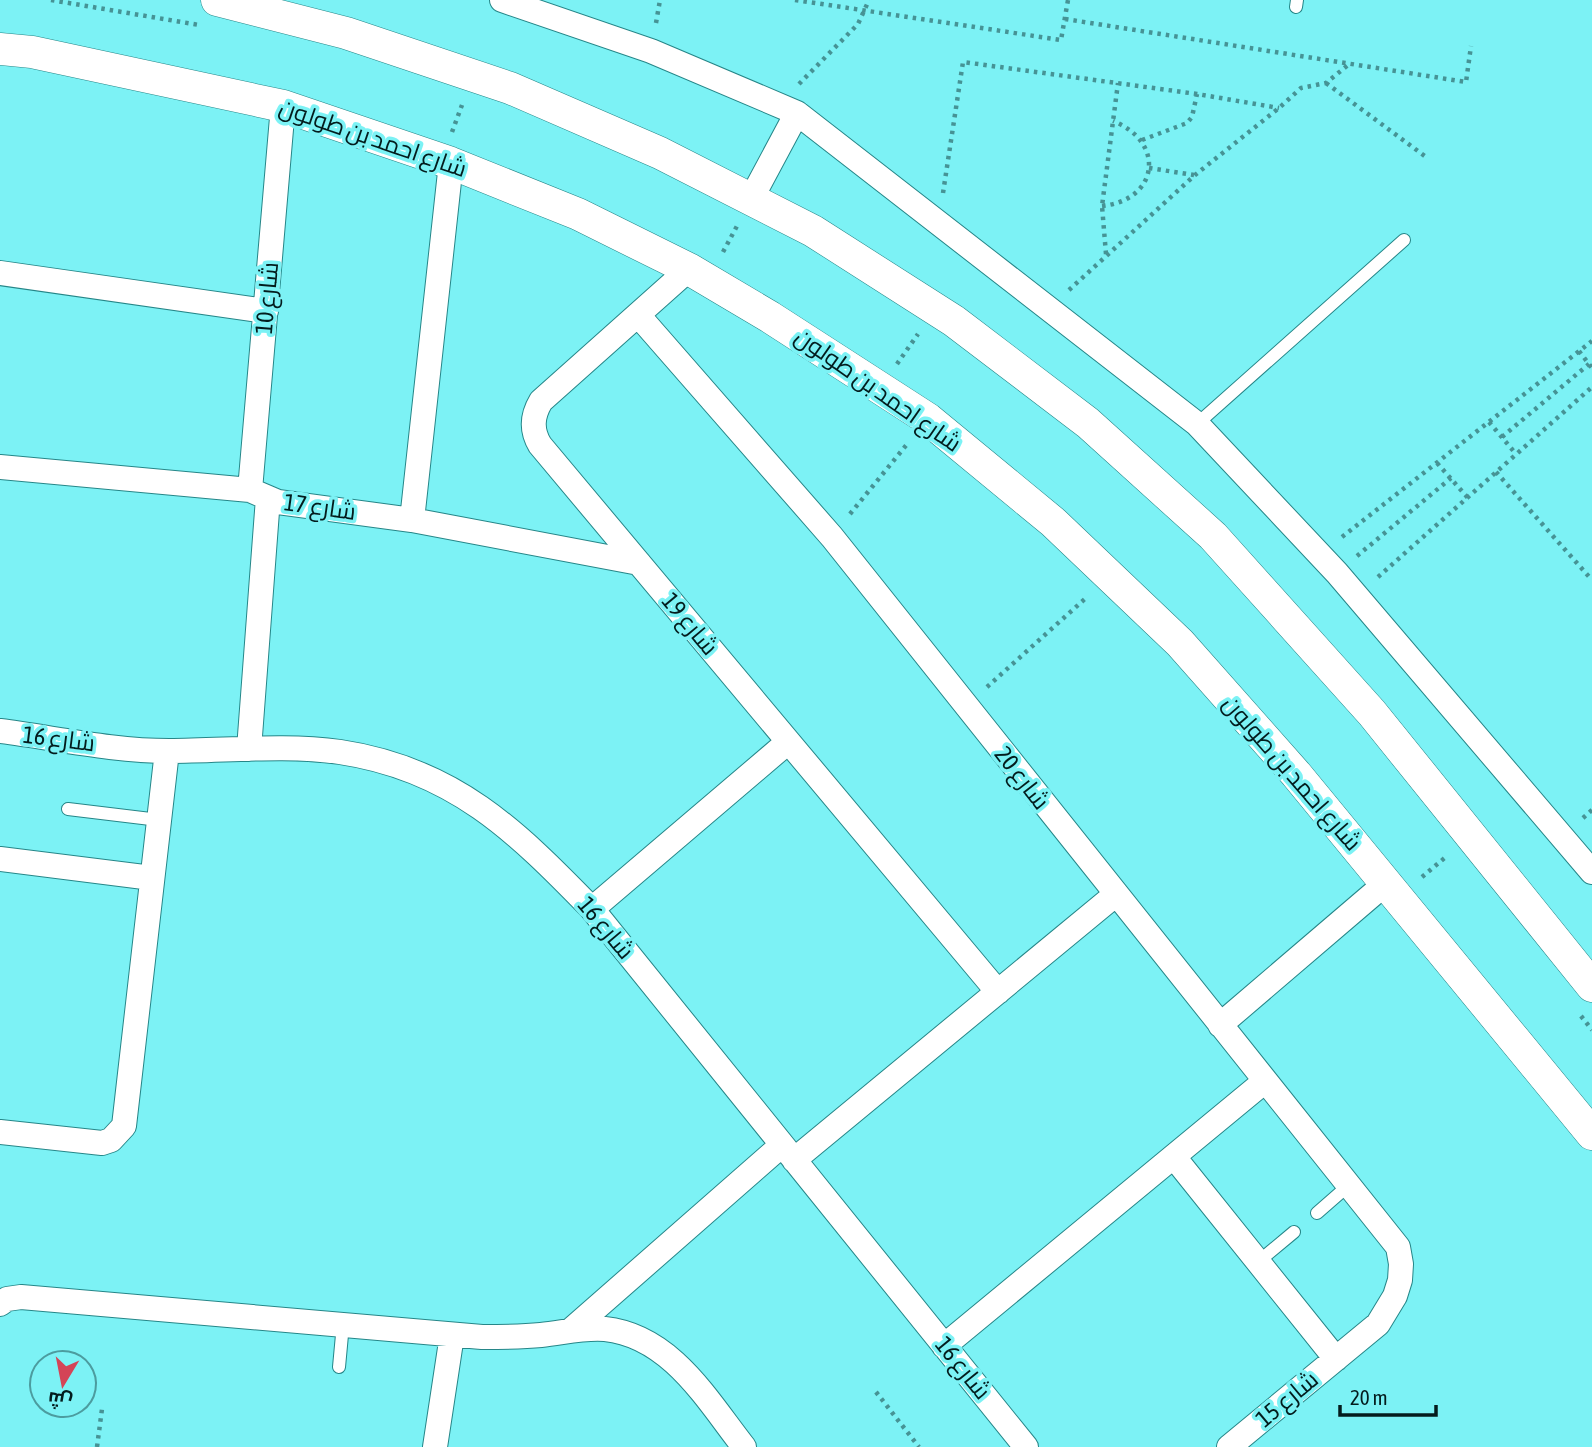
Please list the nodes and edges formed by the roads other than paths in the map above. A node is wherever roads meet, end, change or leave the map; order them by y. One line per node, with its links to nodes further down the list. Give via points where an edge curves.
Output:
1 (217, 0): 7 (street, via 346,33 510,88 660,153)
2 (502, 0): 5 (street, via 651,51)
3 (0, 49): 4 (street, شارع احمد بن طولون)
4 (283, 106): 6 (street, شارع احمد بن طولون); 11 (street, شارع 10)
5 (788, 109): 7 (street); 13 (street)
6 (452, 148): 9 (street, شارع احمد بن طولون, via 578,214); 16 (street)
7 (751, 199): 30 (street, via 813,231 936,310 1088,423 1213,536 1371,713)
8 (1404, 240): 13 (lane)
9 (708, 263): 12 (street, شارع 19); 27 (street, شارع احمد بن طولون, via 770,317 928,419 1053,522 1180,643)
10 (0, 273): 11 (street)
11 (266, 311): 15 (street, شارع 10)
12 (638, 315): 17 (street, شارع 19, via 541,401 533,428 540,446); 28 (street, شارع 20, via 832,537)
13 (1197, 424): 25 (street, via 1357,597)
14 (0, 467): 15 (street, شارع 17)
15 (259, 494): 16 (street, شارع 17, via 286,504); 20 (street, شارع 10)
16 (412, 520): 17 (street, شارع 17)
17 (639, 563): 19 (street, شارع 19)
18 (0, 731): 21 (street, شارع 16)
19 (788, 742): 29 (street); 31 (street, شارع 19)
20 (249, 749): 21 (street, شارع 16); 29 (street, شارع 16, via 340,752 426,776 502,822)
21 (167, 751): 23 (street)
22 (68, 809): 23 (lane)
23 (159, 821): 26 (street)
24 (0, 859): 26 (street)
25 (1592, 872)
26 (152, 878): 34 (street, via 124,1126 102,1143)
27 (1391, 890): 32 (street); 35 (street, شارع احمد بن طولون)
28 (1115, 895): 31 (street); 32 (street, شارع 20)
29 (592, 909): 36 (street, شارع 16)
30 (1590, 982)
31 (998, 992): 36 (street)
32 (1220, 1025): 33 (street, شارع 20)
33 (1265, 1081): 37 (street); 38 (street, شارع 20)
34 (0, 1132)
35 (1592, 1134)
36 (788, 1152): 45 (street); 47 (street, شارع 16)
37 (1174, 1157): 42 (street); 47 (street)
38 (1349, 1185): 39 (lane); 41 (street, شارع 20)
39 (1317, 1213)
40 (1294, 1232): 42 (lane)
41 (1398, 1247): 48 (street, شارع 15, via 1400,1280 1388,1311)
42 (1258, 1262): 48 (street)
43 (0, 1304): 44 (street, via 21,1297)
44 (343, 1324): 46 (street); 49 (lane)
45 (570, 1330): 46 (street, via 512,1337); 51 (street, via 605,1329 638,1338 668,1354)
46 (452, 1335): 50 (street)
47 (944, 1346): 52 (street, شارع 16)
48 (1336, 1359): 53 (street, شارع 15)
49 (339, 1367)
50 (435, 1447)
51 (744, 1447)
52 (1026, 1447)
53 (1229, 1447)

